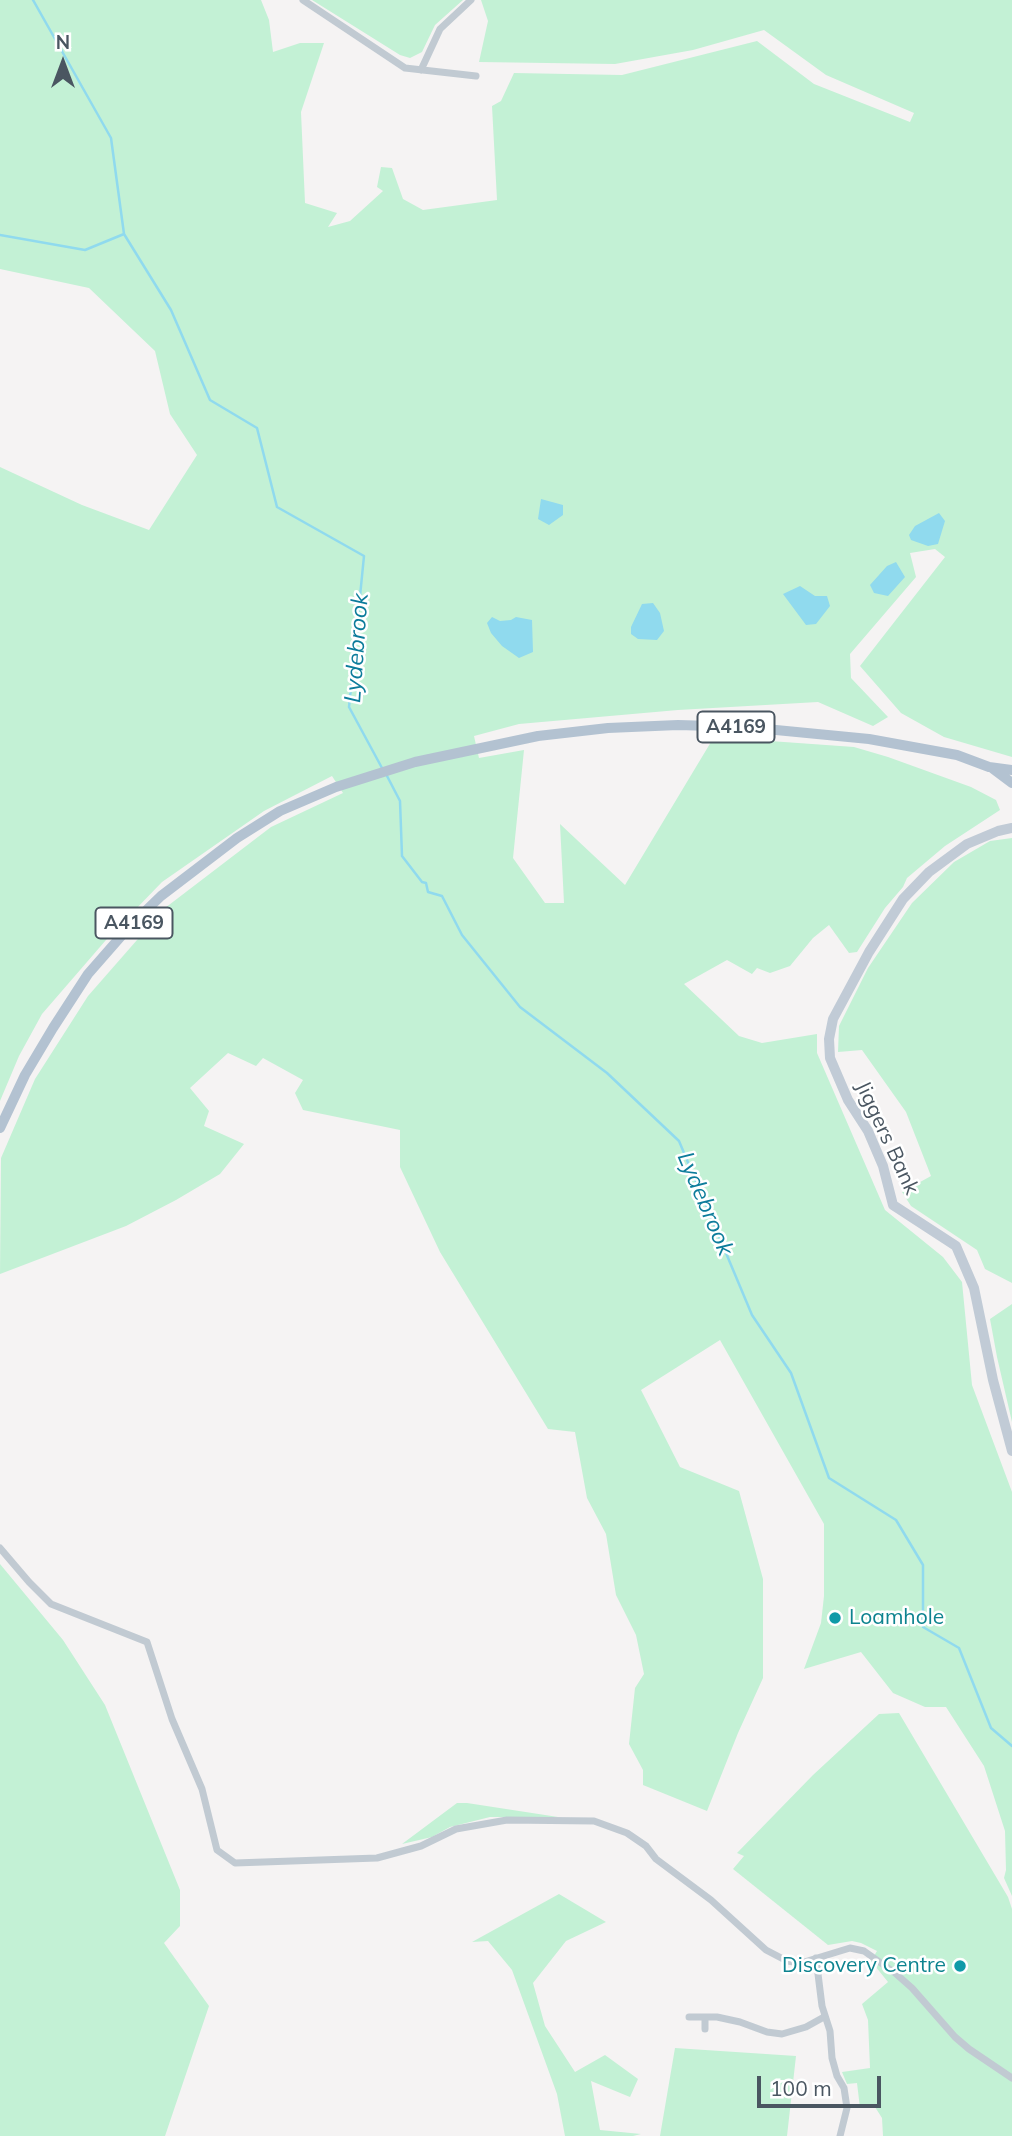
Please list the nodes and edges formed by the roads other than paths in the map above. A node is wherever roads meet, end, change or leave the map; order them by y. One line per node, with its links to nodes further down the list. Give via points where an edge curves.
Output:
1 (303, 0): 3 (street, via 405,68)
2 (471, 0): 3 (street, via 440,29)
3 (421, 70): 4 (street)
4 (476, 76)
5 (989, 767): 6 (main road, A4169); 7 (main road, A4169); 11 (main road, A4169, via 957,755 869,739 678,725 562,734 480,748 415,761 336,787 280,811 237,838 161,895 130,926 88,974 60,1017)
6 (1012, 770)
7 (1012, 783)
8 (1012, 820): 10 (street, Jiggers Bank)
9 (1012, 828): 10 (street, Jiggers Bank)
10 (998, 831): 12 (street, Jiggers Bank, via 967,844 929,872 903,899 833,1020 829,1040 830,1058 868,1131 893,1205 956,1246 974,1288)
11 (0, 1128)
12 (1012, 1451)
13 (0, 1548): 14 (street, via 51,1604 150,1646 172,1719 202,1789 217,1850 235,1863 377,1858 421,1846 456,1829 507,1820 594,1821 646,1846 766,1950 787,1961)
14 (816, 1958): 17 (street); 19 (street, via 850,1948 864,1951 912,1988 962,2043)
15 (689, 2017): 16 (street)
16 (705, 2017): 17 (street, via 782,2034); 18 (street)
17 (824, 2017): 20 (street, via 847,2108)
18 (705, 2029)
19 (1012, 2078)
20 (840, 2136)

